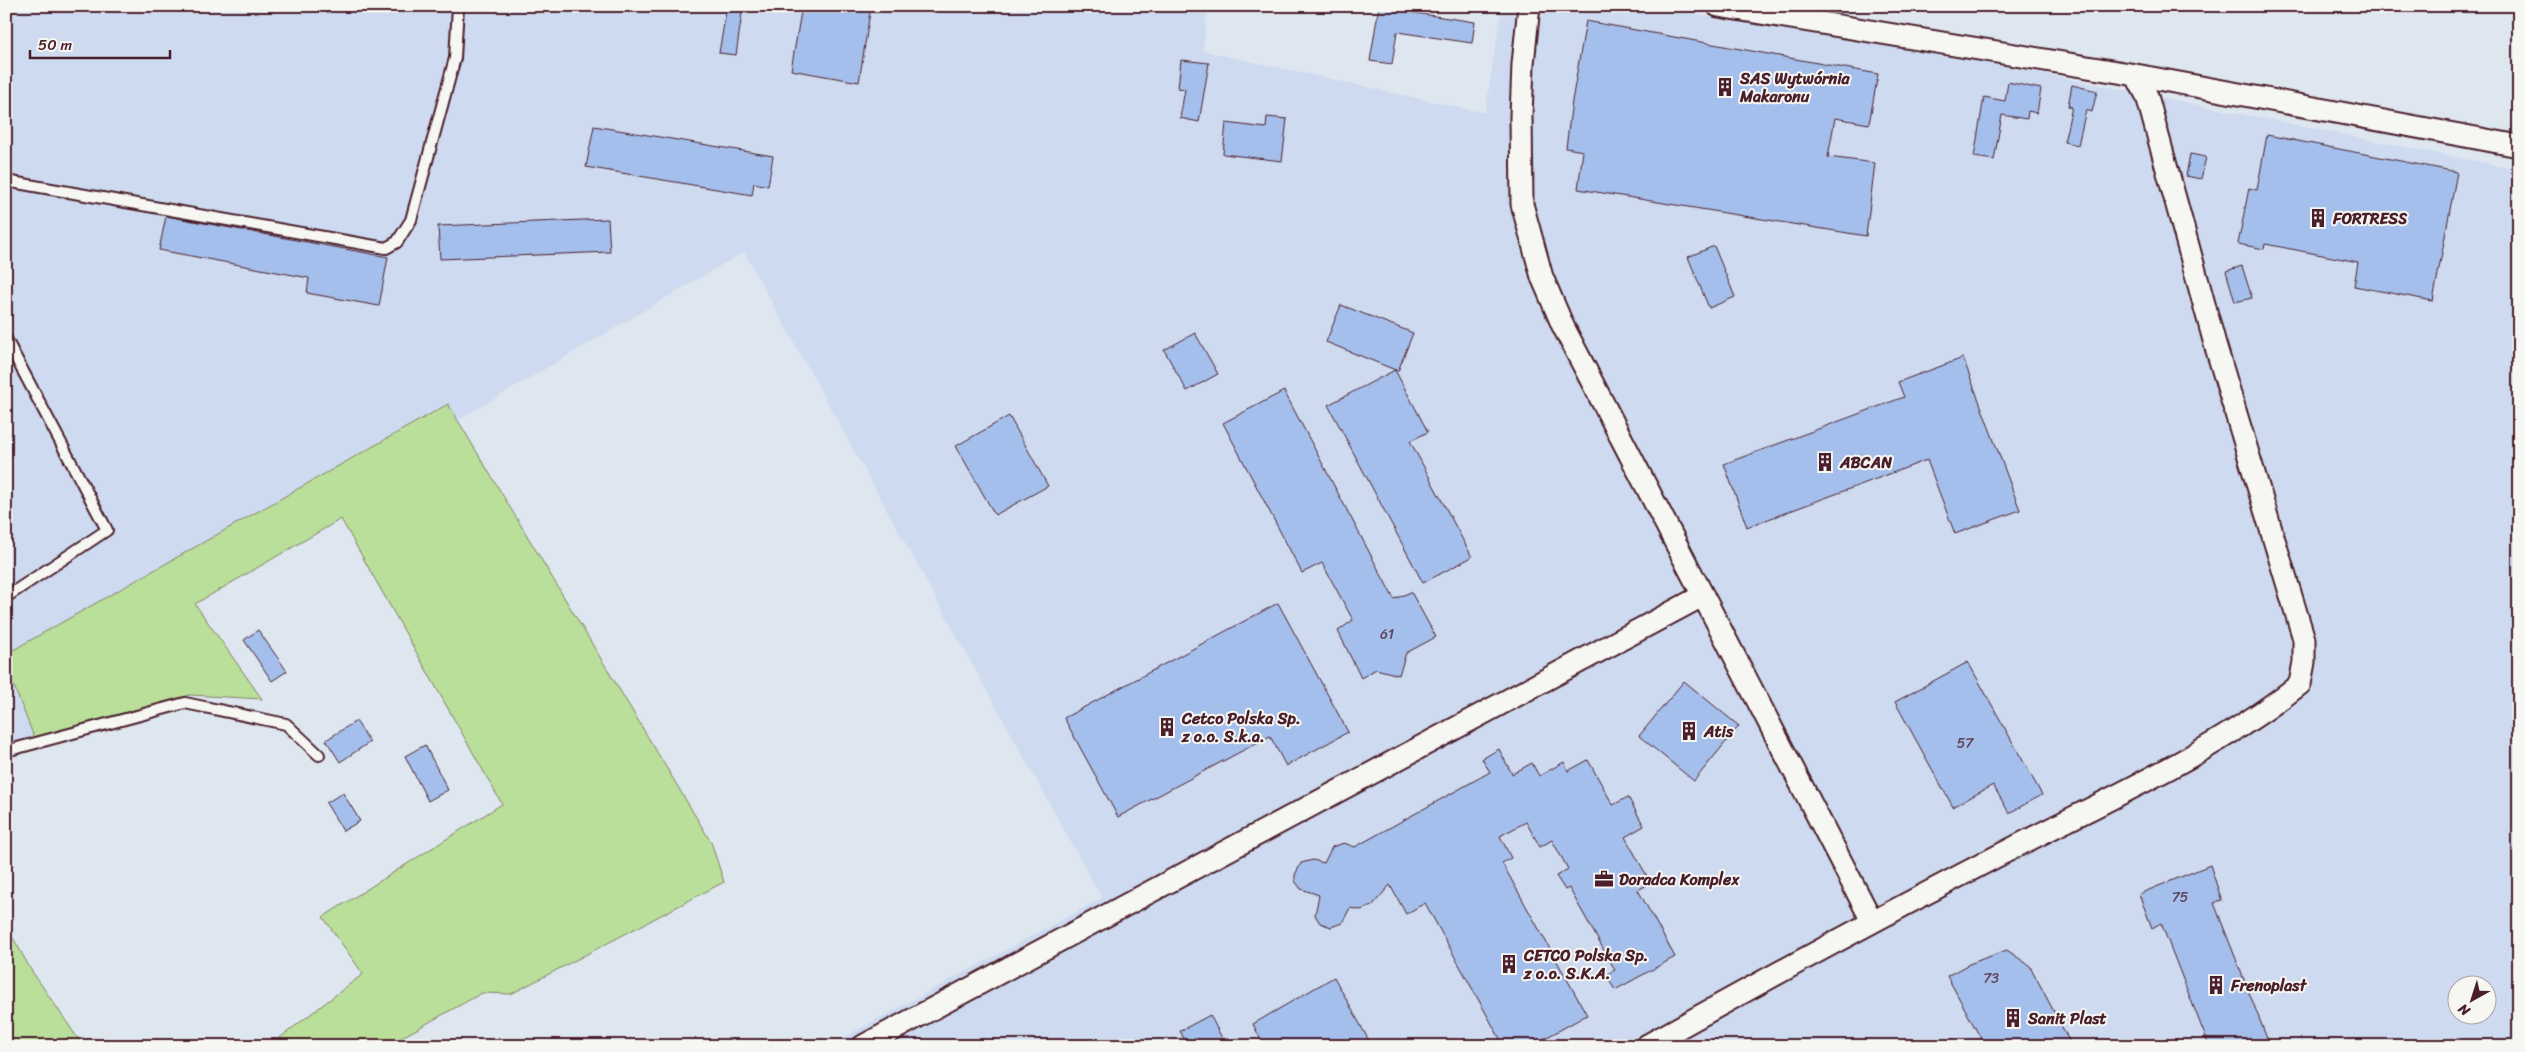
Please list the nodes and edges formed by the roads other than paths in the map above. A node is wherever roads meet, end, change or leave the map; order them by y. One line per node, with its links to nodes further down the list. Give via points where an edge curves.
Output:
1 (458, 6): 6 (lane, via 455,58 411,220 397,242 386,248)
2 (1529, 6): 8 (street, via 1522,82 1522,204 1542,276 1563,326)
3 (1718, 6): 4 (street)
4 (2136, 75): 5 (street); 12 (street, via 2148,96 2215,344 2304,639 2300,684 2271,707 2204,749)
5 (2519, 146)
6 (6, 182)
7 (6, 339): 9 (lane, via 107,530)
8 (1702, 596): 12 (street); 13 (street)
9 (6, 597)
10 (6, 751): 11 (lane, via 185,703 286,724)
11 (319, 755)
12 (1872, 920): 14 (street)
13 (863, 1046)
14 (1646, 1046)

